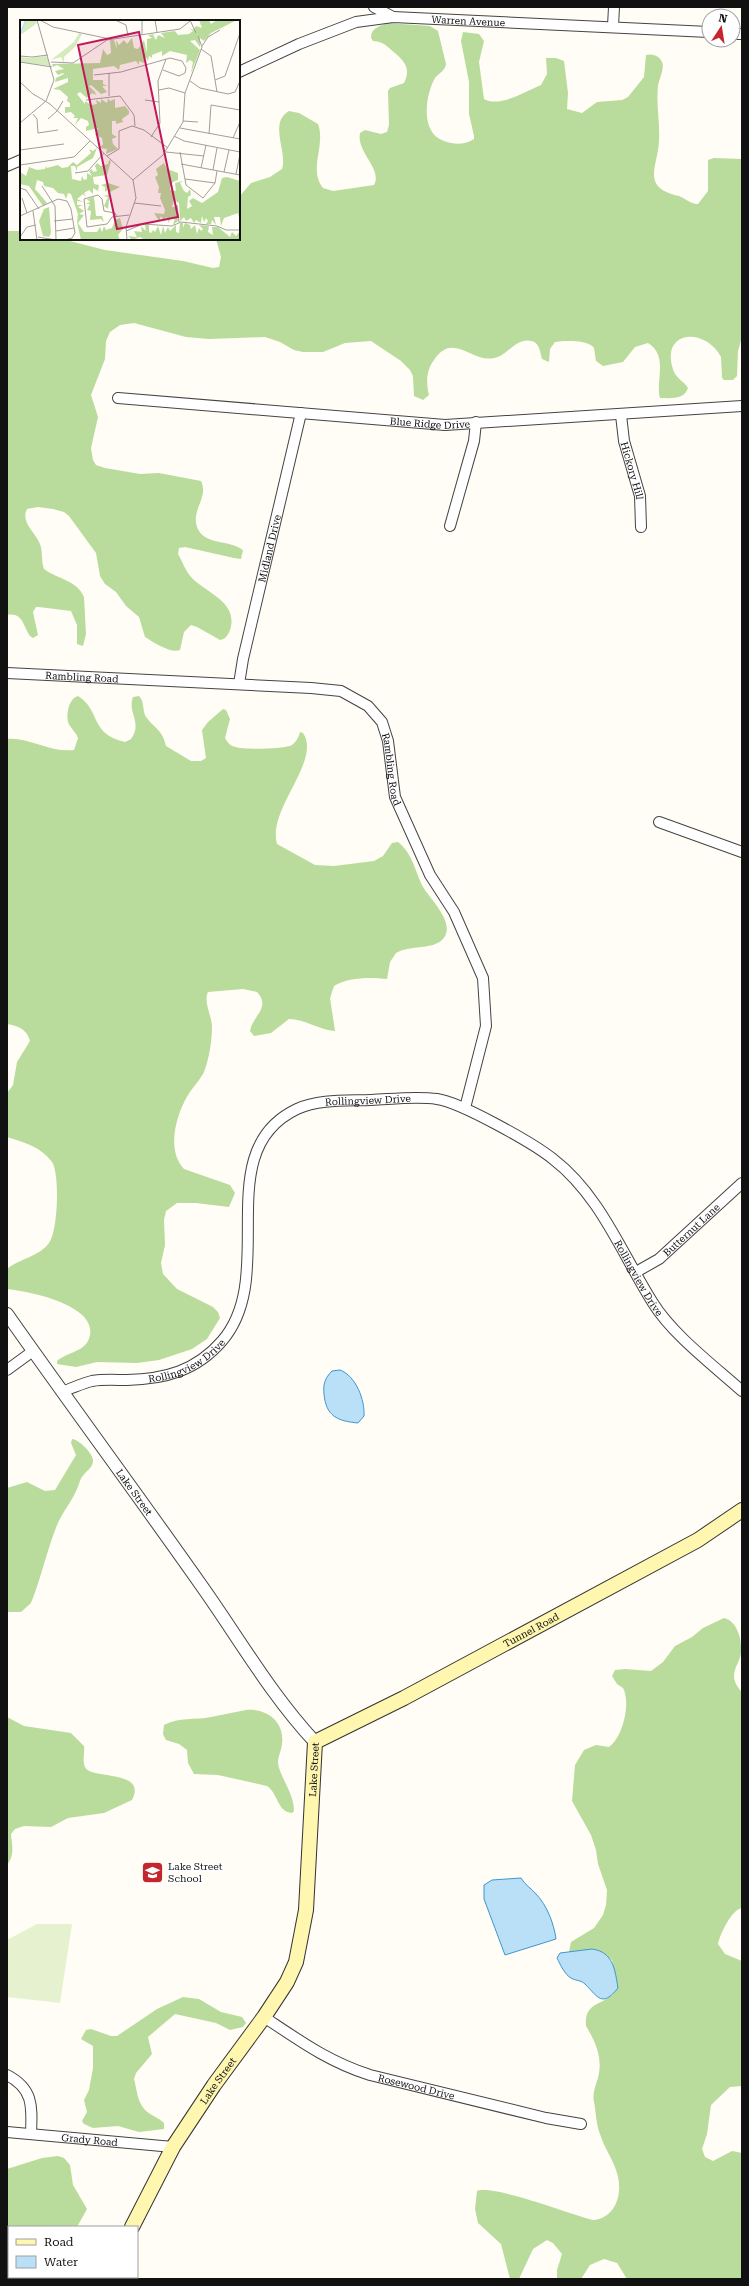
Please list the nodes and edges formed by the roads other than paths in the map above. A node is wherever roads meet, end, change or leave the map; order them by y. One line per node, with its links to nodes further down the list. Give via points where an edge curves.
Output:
1 (374, 7): 3 (street)
2 (614, 7): 4 (street)
3 (393, 17): 4 (street, Warren Avenue); 6 (street, Warren Avenue, via 349,24)
4 (613, 26): 5 (street, Warren Avenue)
5 (701, 32)
6 (240, 72)
7 (20, 160): 8 (street)
8 (7, 166)
9 (118, 398): 11 (street, Blue Ridge Drive)
10 (742, 406): 12 (street, Blue Ridge Drive)
11 (301, 413): 13 (street, Blue Ridge Drive, via 445,425); 17 (street, Midland Drive)
12 (621, 415): 13 (street, Blue Ridge Drive); 15 (street, Hickory Hill, via 624,441 640,496)
13 (476, 422): 14 (street, via 474,441)
14 (450, 526)
15 (641, 527)
16 (7, 673): 17 (street, Rambling Road)
17 (239, 684): 20 (street, Rambling Road, via 341,691 368,706 382,722 388,741 395,797 430,876 454,912 483,978 486,1026)
18 (659, 822): 19 (street)
19 (742, 852)
20 (465, 1108): 22 (street, Rollingview Drive, via 551,1157 573,1175 602,1215); 27 (street, Rollingview Drive, via 438,1099 324,1102 297,1109 273,1125 258,1147 249,1173 246,1294 237,1320 222,1342 200,1361 172,1376 94,1381)
21 (742, 1183): 22 (street, Butternut Lane, via 659,1259)
22 (636, 1272): 26 (street, Rollingview Drive, via 659,1310 679,1333)
23 (7, 1314): 24 (street, Lake Street)
24 (33, 1351): 25 (street); 27 (street, Lake Street)
25 (7, 1370)
26 (742, 1391)
27 (64, 1392): 29 (street, Lake Street, via 260,1672)
28 (742, 1510): 29 (main road, Tunnel Road, via 692,1544 404,1698)
29 (315, 1742): 30 (main road, Lake Street, via 311,1777 308,1884 303,1931 296,1962 287,1982)
30 (264, 2017): 32 (street, Rosewood Drive, via 342,2066 385,2079); 35 (main road, Lake Street)
31 (7, 2075): 34 (street, via 28,2092 32,2108)
32 (581, 2124)
33 (7, 2132): 34 (street, Grady Road)
34 (31, 2134): 35 (street, Grady Road)
35 (173, 2147): 36 (main road, Lake Street)
36 (133, 2226)

